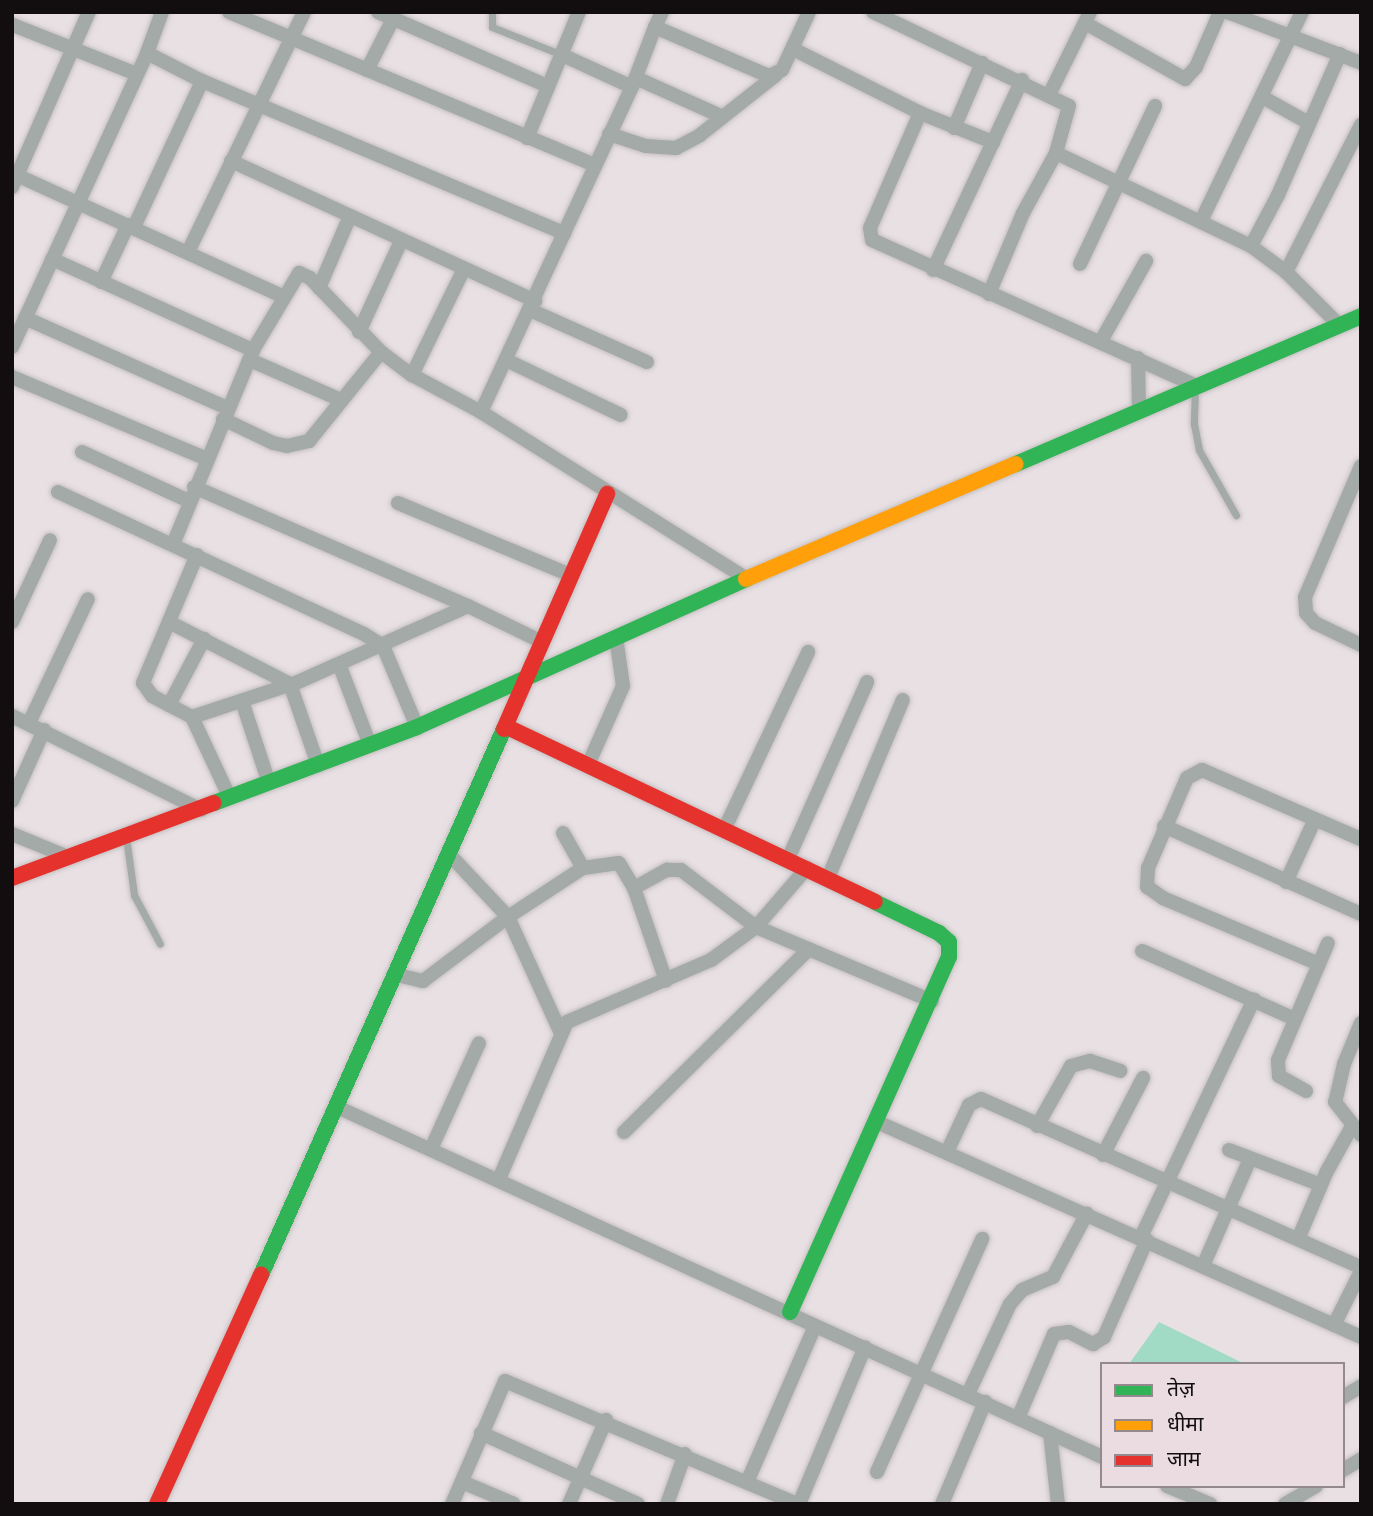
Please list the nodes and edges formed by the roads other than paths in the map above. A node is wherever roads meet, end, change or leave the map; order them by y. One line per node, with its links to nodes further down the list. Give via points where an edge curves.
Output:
1 (19, 12): 17 (street)
2 (89, 12): 21 (street)
3 (162, 12): 23 (street)
4 (229, 12): 20 (street)
5 (304, 12): 20 (street)
6 (378, 12): 16 (street)
7 (492, 12): 24 (lane, via 492,27)
8 (579, 12): 24 (street)
9 (662, 12): 18 (street)
10 (809, 12): 22 (street)
11 (873, 12): 26 (street)
12 (1220, 12): 15 (street, via 1196,67 1185,79)
13 (1227, 12): 19 (street)
14 (1302, 12): 19 (street)
15 (1087, 18): 35 (street)
16 (393, 19): 28 (street); 34 (street)
17 (13, 26): 21 (street)
18 (655, 27): 30 (street, via 757,72); 33 (street)
19 (1292, 36): 25 (street); 36 (street)
20 (292, 38): 28 (street); 37 (street)
21 (73, 47): 29 (street); 50 (street)
22 (793, 49): 30 (street); 39 (street)
23 (147, 53): 29 (street); 32 (street)
24 (560, 54): 33 (street); 34 (street)
25 (1339, 54): 27 (street); 41 (street)
26 (982, 63): 31 (street); 43 (street)
27 (1361, 63)
28 (367, 70): 45 (street)
29 (137, 74): 52 (street)
30 (776, 75): 40 (street)
31 (1022, 80): 35 (street); 46 (street)
32 (201, 81): 37 (street); 55 (street)
33 (634, 82): 40 (street); 44 (street)
34 (547, 86): 45 (street)
35 (1050, 93): 47 (street, via 1066,101 1070,113)
36 (1264, 98): 41 (street); 54 (street)
37 (259, 106): 48 (street); 56 (street)
38 (1155, 106): 51 (street)
39 (920, 113): 43 (street); 64 (street, via 869,234 872,240)
40 (723, 117): 44 (street, via 676,148 646,146)
41 (1309, 123): 58 (street)
42 (1361, 125): 65 (street)
43 (954, 128): 46 (street)
44 (610, 134): 49 (street)
45 (527, 138): 49 (street)
46 (993, 142): 64 (street)
47 (1056, 153): 51 (street); 68 (street, via 1023,213)
48 (231, 161): 53 (street); 59 (street)
49 (594, 165): 56 (street)
50 (14, 179): 52 (street)
51 (1118, 182): 54 (street); 62 (street)
52 (76, 201): 55 (street); 60 (street)
53 (350, 216): 57 (street); 67 (street)
54 (1201, 221): 58 (street)
55 (131, 226): 59 (street); 66 (street)
56 (564, 233): 70 (street)
57 (401, 241): 63 (street); 74 (street)
58 (1251, 246): 65 (street)
59 (188, 252): 69 (street)
60 (52, 259): 66 (street); 72 (street)
61 (1146, 261): 75 (street)
62 (1080, 264)
63 (464, 269): 70 (street); 82 (street)
64 (933, 270): 68 (street)
65 (1286, 272): 73 (street)
66 (101, 282): 78 (street)
67 (319, 288): 69 (street, via 299,273); 74 (street)
68 (989, 294): 75 (street)
69 (282, 296): 78 (street)
70 (533, 305): 80 (street); 81 (street)
71 (1361, 317): 73 (street)
72 (25, 318): 76 (street); 88 (street)
73 (1339, 325): 84 (street)
74 (359, 331): 77 (street)
75 (1101, 341): 79 (street)
76 (12, 347)
77 (381, 352): 82 (street); 85 (street)
78 (251, 355): 85 (street); 88 (street)
79 (1138, 358): 84 (street); 86 (street)
80 (506, 360): 87 (street); 89 (street)
81 (647, 362)
82 (412, 375): 87 (street)
83 (12, 377): 91 (street)
84 (1195, 385): 86 (street); 97 (lane, via 1199,450)
85 (341, 400): 88 (street, via 316,434 298,444 273,443)
86 (1139, 410): 102 (street)
87 (481, 412): 95 (street)
88 (225, 414): 91 (street)
89 (621, 415)
90 (82, 452): 94 (street)
91 (205, 458): 94 (street)
92 (1361, 466): 110 (street, via 1305,597 1306,613 1315,623)
93 (58, 492): 99 (street)
94 (192, 494): 99 (street); 104 (street)
95 (607, 494): 101 (street); 102 (street)
96 (398, 503): 101 (street)
97 (1236, 514)
98 (50, 540): 105 (street)
99 (174, 542): 100 (street)
100 (197, 555): 106 (street); 111 (street, via 334,617)
101 (570, 575): 109 (street)
102 (747, 579): 107 (street)
103 (89, 599): 122 (street)
104 (468, 607): 109 (street); 111 (street)
105 (12, 621)
106 (169, 622): 108 (street); 119 (street, via 143,683)
107 (616, 637): 114 (street); 128 (street, via 623,686)
108 (204, 639): 116 (street); 119 (street)
109 (542, 642): 114 (street)
110 (1361, 645)
111 (383, 646): 113 (street); 123 (street)
112 (808, 652): 135 (street)
113 (339, 664): 116 (street); 126 (street)
114 (529, 677): 123 (street); 124 (street)
115 (867, 682): 142 (street)
116 (290, 684): 118 (street); 127 (street)
117 (903, 700): 146 (street)
118 (242, 701): 121 (street); 129 (street)
119 (169, 705): 121 (street)
120 (12, 716): 122 (street)
121 (192, 717): 130 (street)
122 (29, 723): 125 (street)
123 (417, 727): 126 (street)
124 (507, 727): 128 (street); 140 (street)
125 (44, 730): 131 (street); 132 (street)
126 (370, 745): 127 (street)
127 (318, 765): 129 (street)
128 (588, 765): 135 (street)
129 (269, 783): 130 (street)
130 (230, 798): 132 (street)
131 (12, 801)
132 (201, 810): 138 (street)
133 (1315, 819): 134 (street, via 1202,770 1187,778); 139 (street); 147 (street)
134 (1164, 826): 147 (street); 156 (street, via 1146,879 1152,892)
135 (724, 830): 142 (street)
136 (563, 833): 143 (street)
137 (12, 834): 141 (street)
138 (126, 836): 141 (street); 153 (lane, via 134,895)
139 (1361, 839)
140 (448, 853): 150 (street); 157 (street)
141 (68, 857): 145 (street)
142 (788, 859): 144 (street)
143 (583, 868): 148 (street, via 614,861); 150 (street)
144 (807, 868): 146 (street); 151 (street)
145 (12, 878)
146 (828, 878): 160 (street, via 949,942 949,957)
147 (1286, 883): 149 (street)
148 (634, 888): 151 (street, via 667,870 681,870); 158 (street)
149 (1361, 914)
150 (508, 917): 157 (street, via 423,981); 163 (street)
151 (756, 927): 154 (street); 158 (street, via 711,960)
152 (1328, 943): 156 (street)
153 (160, 944)
154 (809, 949): 160 (street); 172 (street)
155 (1142, 951): 159 (street)
156 (1319, 964): 161 (street)
157 (397, 975): 168 (street)
158 (666, 981): 163 (street, via 572,1018)
159 (1254, 999): 161 (street); 179 (street)
160 (932, 1001): 169 (street)
161 (1295, 1019): 167 (street, via 1277,1069 1284,1080)
162 (1361, 1023): 171 (street, via 1335,1092 1335,1102)
163 (560, 1031): 178 (street)
164 (479, 1043): 173 (street)
165 (1120, 1070): 170 (street, via 1090,1061 1071,1066)
166 (1143, 1078): 176 (street)
167 (1306, 1091)
168 (338, 1107): 173 (street); 213 (street)
169 (877, 1122): 175 (street); 188 (street)
170 (1037, 1126): 175 (street, via 973,1100); 176 (street)
171 (1357, 1131): 180 (street)
172 (624, 1132)
173 (431, 1150): 178 (street)
174 (1230, 1150): 177 (street)
175 (947, 1152): 182 (street)
176 (1104, 1155): 179 (street)
177 (1250, 1159): 180 (street); 181 (street)
178 (499, 1180): 188 (street)
179 (1167, 1184): 181 (street); 184 (street)
180 (1321, 1185): 183 (street)
181 (1228, 1208): 183 (street); 186 (street)
182 (1087, 1213): 184 (street); 195 (street, via 1053,1277 1022,1290 1010,1304)
183 (1299, 1237): 187 (street)
184 (1144, 1238): 186 (street); 198 (street, via 1104,1337 1093,1344 1069,1332 1054,1334)
185 (982, 1239): 193 (street)
186 (1203, 1266): 189 (street)
187 (1361, 1269): 189 (street)
188 (790, 1312): 190 (street)
189 (1334, 1325): 191 (street)
190 (816, 1326): 192 (street); 208 (street)
191 (1361, 1337)
192 (865, 1347): 193 (street); 218 (street)
193 (919, 1371): 195 (street); 206 (street)
194 (1361, 1386): 196 (street)
195 (968, 1394): 197 (street)
196 (1345, 1396)
197 (985, 1402): 198 (street); 219 (street)
198 (1018, 1418): 201 (street)
199 (606, 1420): 200 (street, via 505,1381); 202 (street); 207 (street)
200 (481, 1433): 207 (street); 209 (street)
201 (1050, 1433): 203 (street); 220 (street)
202 (685, 1454): 208 (street); 217 (street)
203 (1100, 1456)
204 (1361, 1459): 205 (street)
205 (1345, 1469)
206 (877, 1472)
207 (581, 1475): 215 (street); 216 (street)
208 (748, 1480): 218 (street)
209 (462, 1482): 212 (street); 214 (street)
210 (1172, 1488): 221 (street)
211 (1313, 1488): 222 (street)
212 (509, 1503)
213 (158, 1504)
214 (452, 1504)
215 (569, 1504)
216 (638, 1504)
217 (667, 1504)
218 (798, 1504)
219 (942, 1504)
220 (1058, 1504)
221 (1210, 1504)
222 (1285, 1504)

